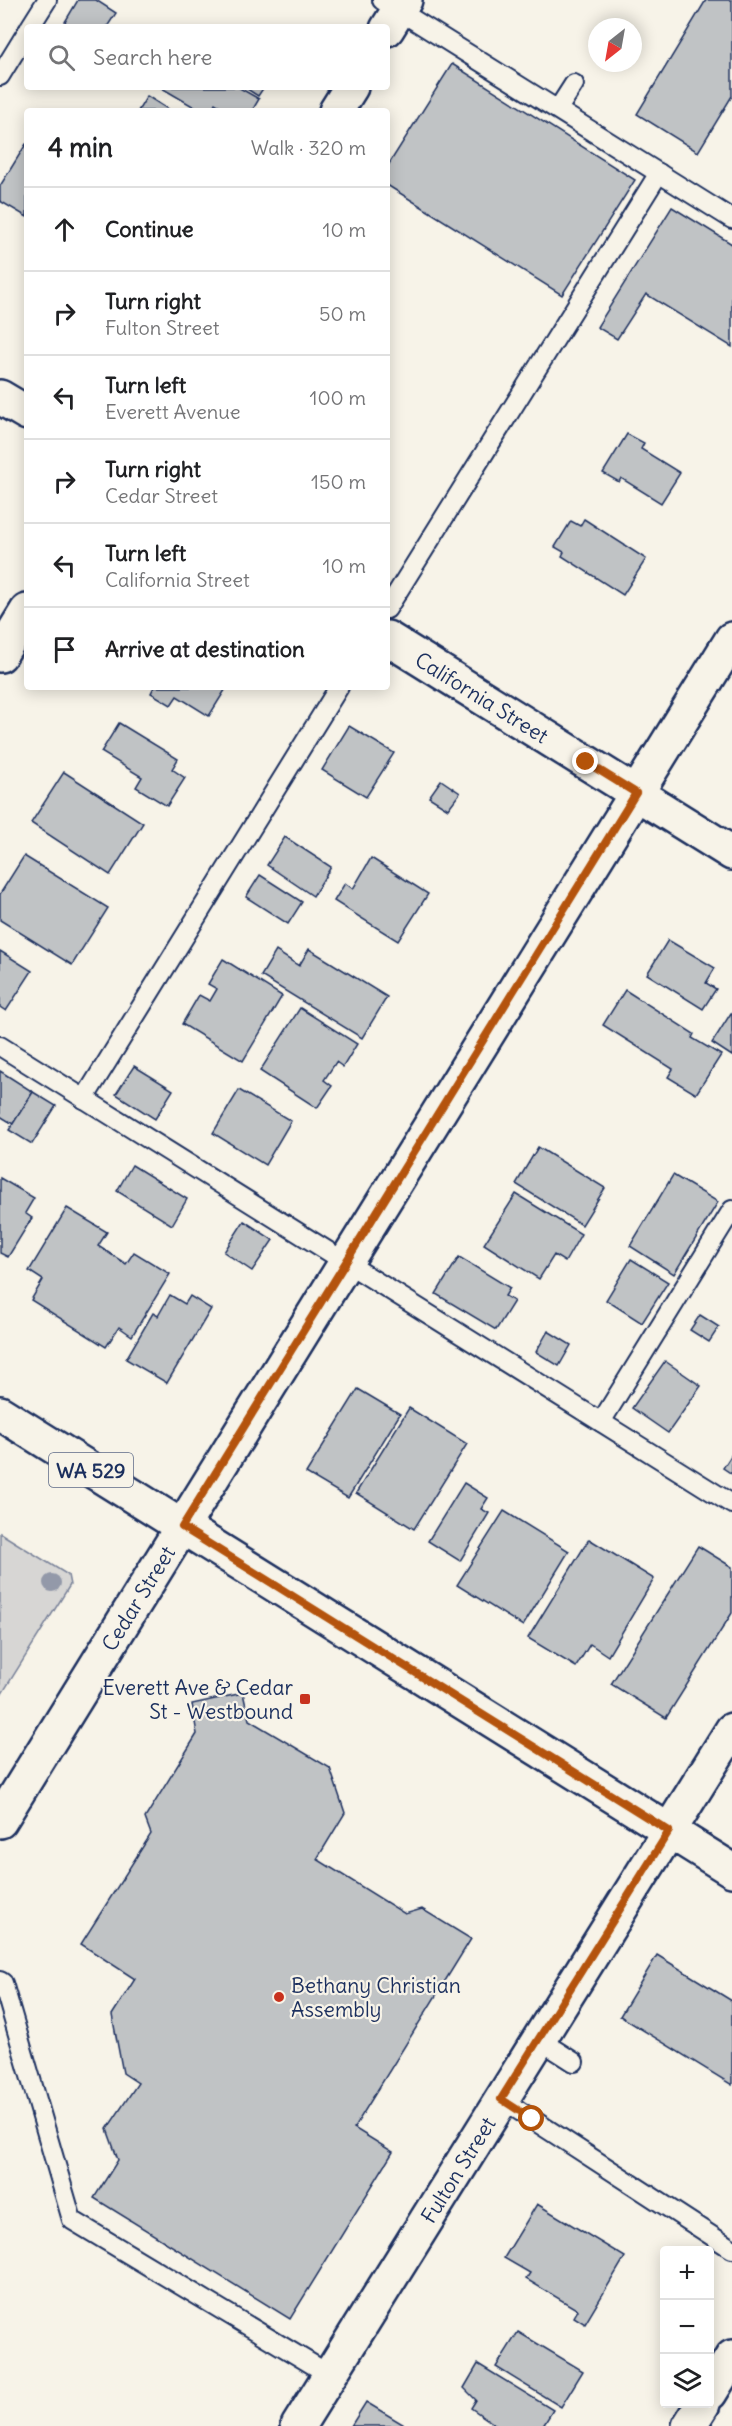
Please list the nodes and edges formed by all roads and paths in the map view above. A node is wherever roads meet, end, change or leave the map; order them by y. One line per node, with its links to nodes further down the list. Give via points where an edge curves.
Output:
1 (47, 0): 3 (lane)
2 (393, 10): 9 (lane)
3 (32, 24)
4 (24, 37): 5 (lane)
5 (0, 76)
6 (574, 84): 9 (lane)
7 (349, 90): 8 (street)
8 (338, 108)
9 (558, 110): 10 (lane)
10 (659, 173): 11 (lane); 14 (lane)
11 (732, 219)
12 (0, 397): 13 (street)
13 (24, 411)
14 (390, 604)
15 (24, 616): 18 (street)
16 (732, 639): 20 (street, Cedar Street)
17 (390, 640): 20 (street, California Street)
18 (0, 655)
19 (337, 690): 23 (lane)
20 (636, 793): 21 (street, California Street); 25 (street, Cedar Street)
21 (732, 853)
22 (0, 1046): 23 (lane)
23 (84, 1099): 25 (lane)
24 (732, 1210): 27 (lane)
25 (345, 1263): 27 (lane); 29 (street, Cedar Street)
26 (0, 1413): 29 (street, WA 529)
27 (601, 1422): 28 (lane)
28 (732, 1504)
29 (182, 1527): 31 (street, Cedar Street); 32 (street, WA 529)
30 (732, 1730): 32 (street, Fulton Street)
31 (0, 1821)
32 (669, 1831): 33 (street, WA 529); 35 (street, Fulton Street)
33 (732, 1870)
34 (0, 1981): 40 (lane, via 72,2220)
35 (538, 2039): 36 (lane); 37 (street, Fulton Street)
36 (574, 2062)
37 (501, 2099): 38 (lane); 40 (street, Fulton Street)
38 (732, 2249)
39 (732, 2357): 41 (street)
40 (330, 2375): 43 (street, Fulton Street)
41 (714, 2386)
42 (700, 2408): 44 (street)
43 (298, 2426)
44 (689, 2426)

